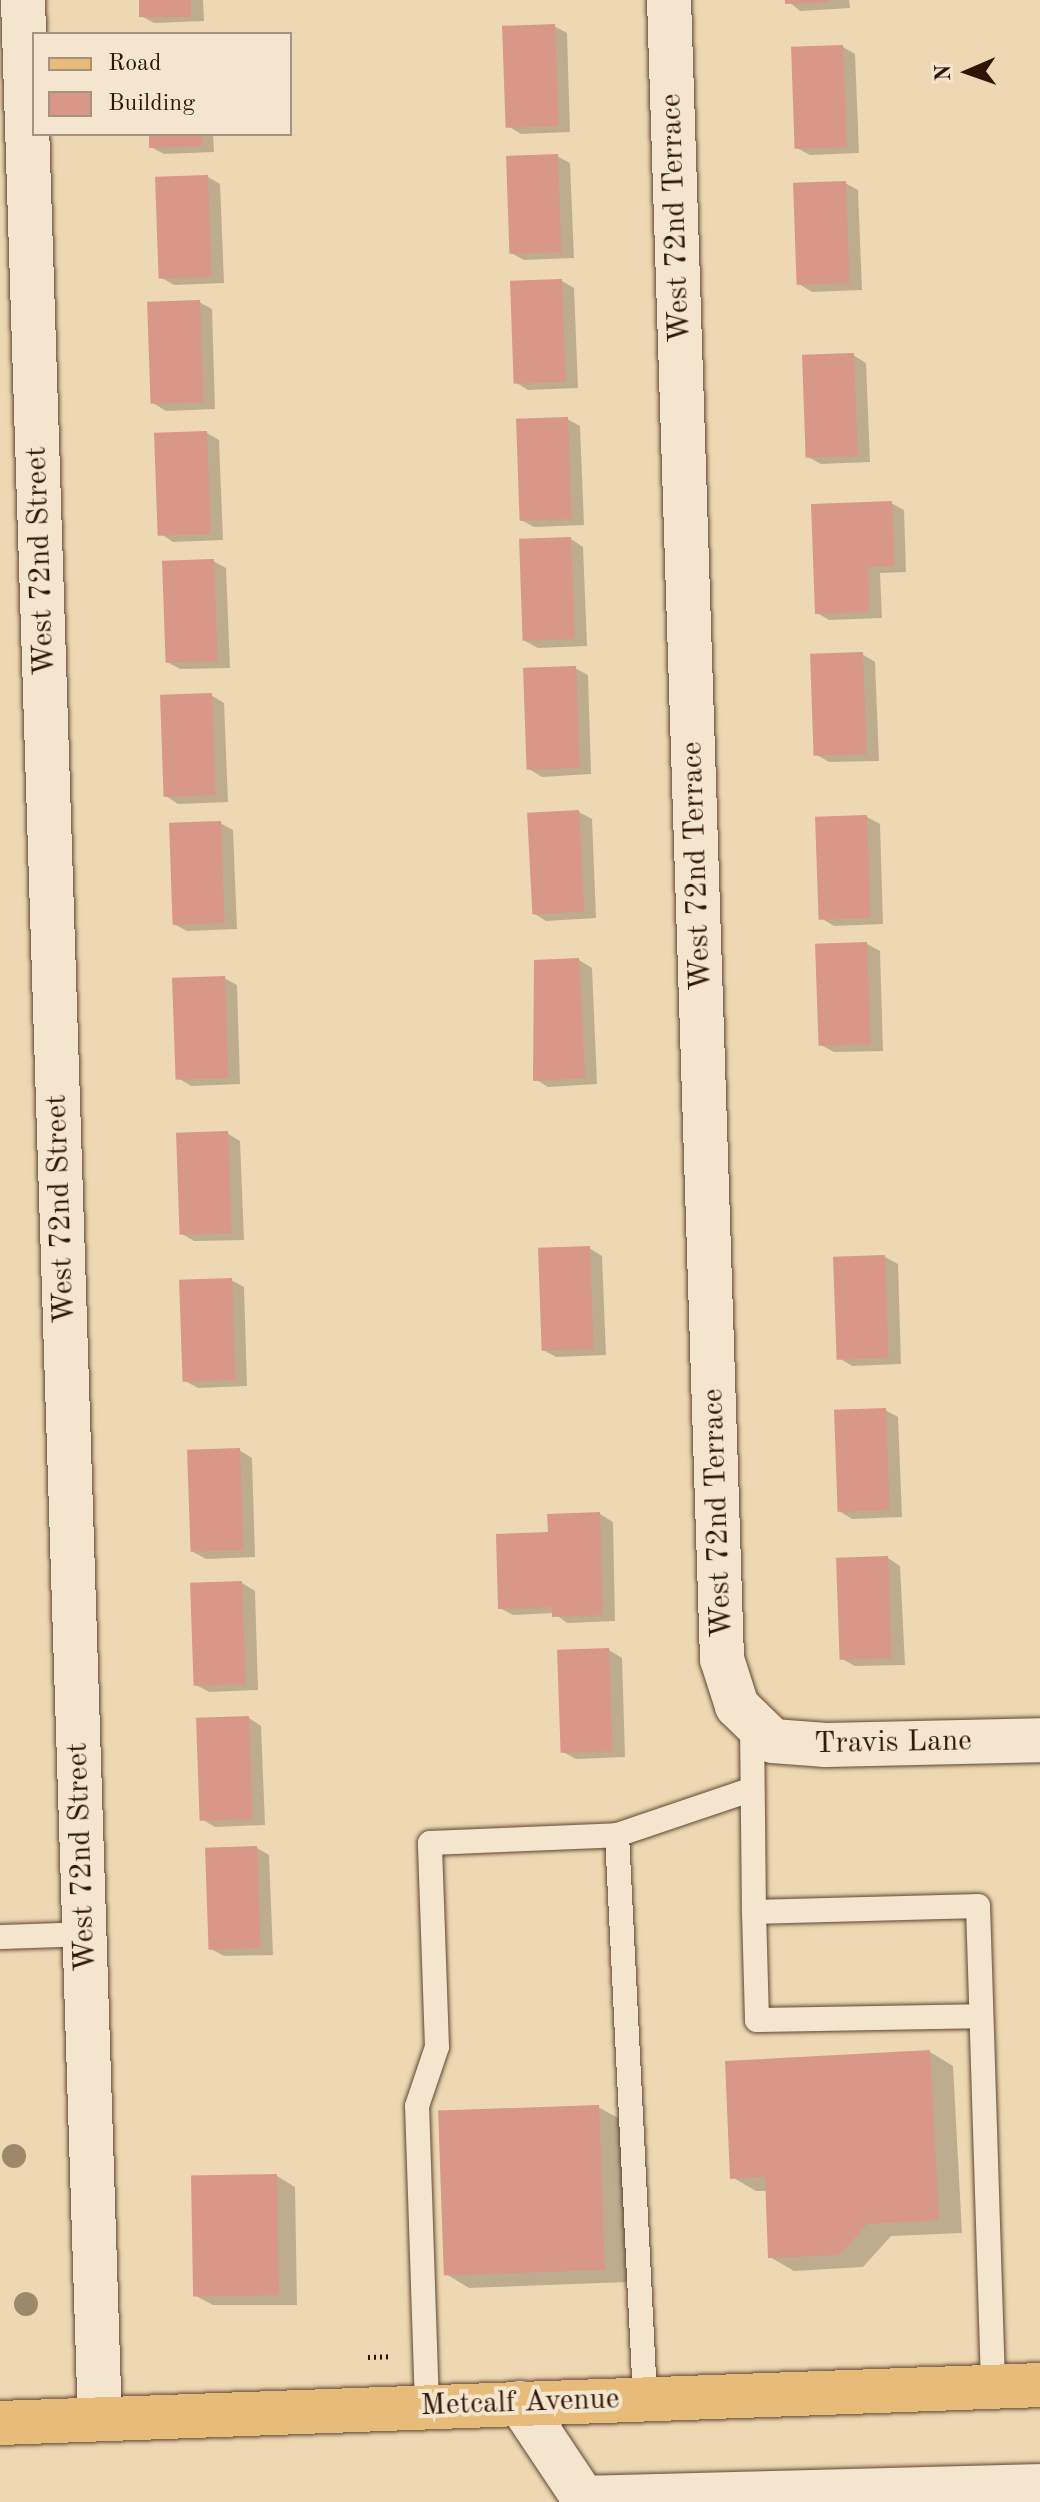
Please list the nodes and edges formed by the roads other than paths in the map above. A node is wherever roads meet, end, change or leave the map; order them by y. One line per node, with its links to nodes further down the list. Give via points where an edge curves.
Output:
1 (23, 0): 8 (street, West 72nd Street)
2 (669, 0): 3 (street, West 72nd Terrace, via 722,1659 737,1706)
3 (752, 1724): 4 (street, Travis Lane, via 773,1741 794,1744); 5 (lane)
4 (1040, 1740)
5 (750, 1790): 6 (lane); 7 (lane)
6 (617, 1835): 13 (lane); 15 (lane, via 430,1843 437,2047 417,2106)
7 (754, 1912): 10 (lane, via 757,2020); 10 (lane, via 978,1906)
8 (84, 1934): 9 (lane); 16 (street, West 72nd Street)
9 (0, 1937)
10 (981, 2016): 12 (lane)
11 (1040, 2385): 12 (main road, Metcalf Avenue)
12 (993, 2387): 13 (main road, Metcalf Avenue)
13 (645, 2398): 14 (main road, Metcalf Avenue)
14 (520, 2403): 15 (main road, Metcalf Avenue); 19 (street)
15 (427, 2406): 16 (main road, Metcalf Avenue)
16 (100, 2418): 17 (main road, Metcalf Avenue)
17 (0, 2423)
18 (1040, 2486): 19 (street)
19 (585, 2500)

